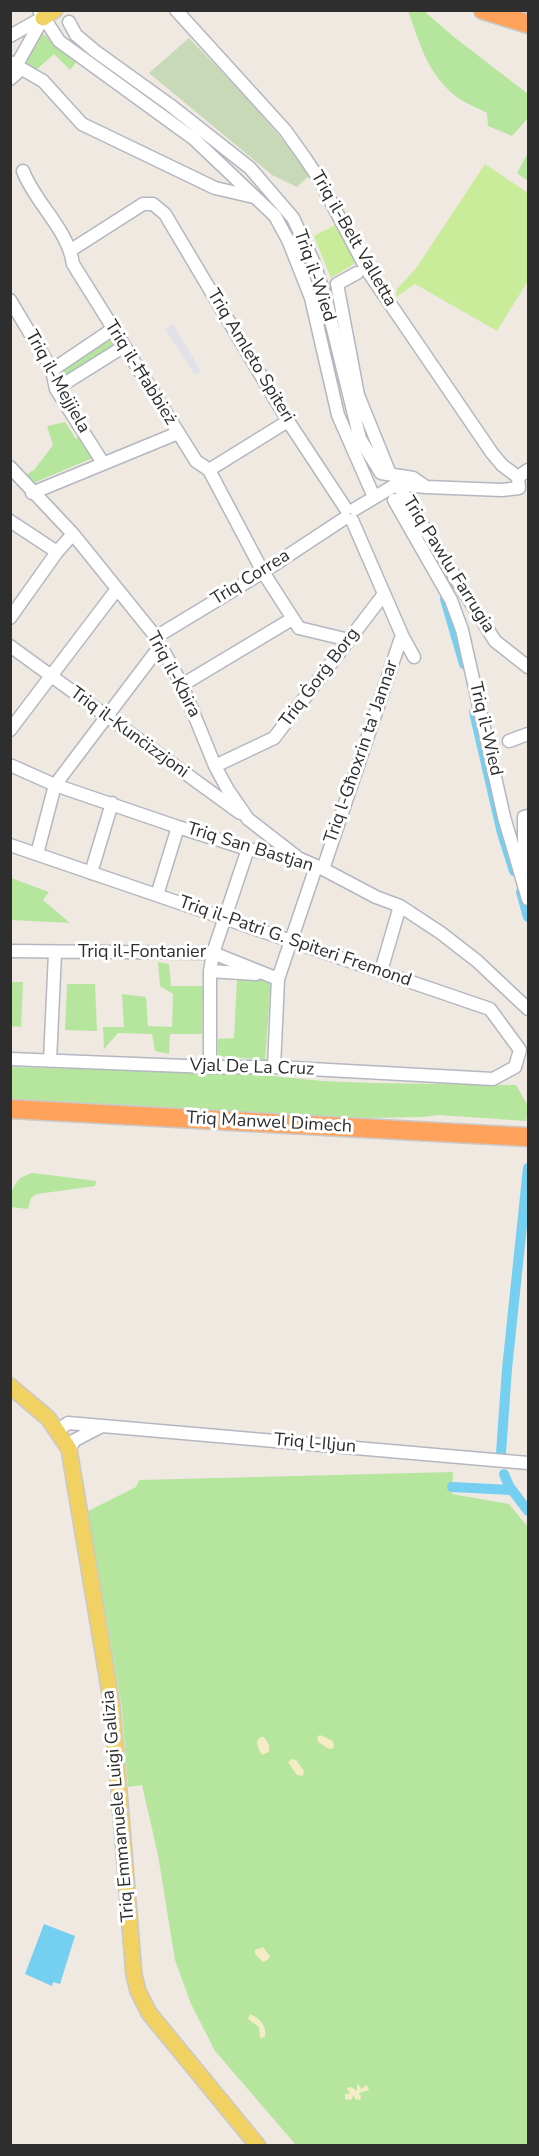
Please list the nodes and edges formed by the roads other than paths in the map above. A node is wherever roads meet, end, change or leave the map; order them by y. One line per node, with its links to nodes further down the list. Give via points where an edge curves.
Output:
1 (176, 10): 27 (street, Triq il-Belt Valletta, via 285,130 319,179 367,270 492,453)
2 (483, 10): 6 (highway)
3 (502, 10): 6 (highway)
4 (46, 13): 7 (street); 8 (street); 11 (street, via 59,40 194,139)
5 (69, 22): 26 (street, Triq il-Wied, via 76,35 95,51 250,168 293,218 325,296 360,439 381,473)
6 (528, 22)
7 (10, 36)
8 (13, 64): 9 (street, via 18,73); 12 (street, via 43,81 82,124)
9 (10, 79)
10 (23, 171): 14 (street, Triq il-Ħabbież)
11 (230, 172): 12 (street); 13 (street)
12 (220, 190): 13 (street)
13 (255, 197): 29 (street, via 275,216 289,242 311,298 338,415)
14 (71, 250): 17 (street, Triq il-Ħabbież, via 73,264); 21 (street, Triq Amleto Spiteri, via 143,204 153,204 165,214)
15 (357, 273): 26 (street, Triq il-Wied, via 337,284 358,395)
16 (10, 300): 19 (street, Triq il-Mejjiela)
17 (113, 329): 18 (street, Triq il-Ħabbież); 19 (street)
18 (123, 347): 20 (street); 22 (street, Triq il-Ħabbież)
19 (52, 370): 20 (street, Triq il-Mejjiela)
20 (57, 390): 23 (street, Triq il-Mejjiela)
21 (288, 421): 25 (street); 31 (street, Triq Amleto Spiteri)
22 (178, 433): 23 (street); 25 (street, Triq il-Ħabbież, via 196,460)
23 (103, 463): 28 (street)
24 (10, 468): 28 (street, Triq il-Kbira)
25 (209, 470): 35 (street, Triq il-Ħabbież)
26 (394, 479): 27 (street, via 426,487 502,490); 29 (street, Triq Correa); 46 (street, Triq Pawlu Farrugia, via 495,641)
27 (523, 482)
28 (32, 493): 33 (street, Triq il-Kbira)
29 (374, 497): 31 (street, Triq Correa)
30 (394, 500): 68 (street, Triq il-Wied, via 451,600 462,630 504,817)
31 (350, 514): 35 (street, Triq Correa); 37 (street, Triq Amleto Spiteri)
32 (10, 521): 34 (street)
33 (73, 534): 34 (street); 36 (street, Triq il-Kbira)
34 (57, 552): 38 (street)
35 (263, 572): 39 (street, Triq il-Ħabbież); 41 (street, Triq Correa)
36 (117, 589): 41 (street, Triq il-Kbira); 47 (street)
37 (384, 594): 40 (street, Triq Amleto Spiteri); 42 (street, Triq Ġorġ Borg)
38 (10, 618)
39 (292, 619): 42 (street, via 299,628); 48 (street)
40 (402, 635): 45 (street, Triq Amleto Spiteri); 65 (street, Triq l-Għoxrin ta' Jannar)
41 (156, 637): 44 (street, Triq il-Kbira)
42 (349, 640): 54 (street, Triq Ġorġ Borg, via 274,738)
43 (10, 646): 47 (street, Triq il-Kunċizzjoni)
44 (162, 649): 48 (street, Triq il-Kbira); 49 (street, via 154,654)
45 (414, 657)
46 (528, 667)
47 (52, 677): 49 (street, Triq il-Kunċizzjoni); 50 (street)
48 (182, 685): 54 (street, Triq il-Kbira)
49 (108, 717): 55 (street); 58 (street, Triq il-Kunċizzjoni)
50 (10, 730)
51 (528, 734): 52 (street)
52 (509, 741)
53 (10, 765): 55 (street, Triq San Bastjan)
54 (215, 766): 58 (street, Triq il-Kbira)
55 (55, 785): 56 (street, Triq San Bastjan); 62 (street)
56 (112, 803): 59 (street, Triq San Bastjan); 66 (street)
57 (526, 816): 64 (street, via 524,855)
58 (248, 819): 63 (street, Triq il-Kbira)
59 (178, 826): 61 (street, Triq San Bastjan); 67 (street)
60 (10, 845): 62 (street, Triq il-Patri G. Spiteri Fremond)
61 (248, 849): 63 (street, Triq San Bastjan); 70 (street)
62 (37, 854): 66 (street, Triq il-Patri G. Spiteri Fremond)
63 (300, 859): 65 (street, Triq San Bastjan)
64 (528, 867)
65 (319, 868): 69 (street, Triq San Bastjan); 71 (street, Triq l-Għoxrin ta' Jannar)
66 (91, 873): 67 (street, Triq il-Patri G. Spiteri Fremond)
67 (157, 895): 70 (street, Triq il-Patri G. Spiteri Fremond)
68 (528, 899)
69 (400, 906): 75 (street); 78 (street, Triq San Bastjan, via 477,961)
70 (224, 918): 71 (street, Triq il-Patri G. Spiteri Fremond); 74 (street)
71 (290, 940): 75 (street, Triq il-Patri G. Spiteri Fremond); 77 (street, Triq l-Għoxrin ta' Jannar)
72 (10, 951): 73 (street, Triq il-Fontanier)
73 (55, 953): 74 (street, Triq il-Fontanier); 80 (street)
74 (213, 953): 76 (street); 77 (street, Triq il-Fontanier)
75 (381, 970): 83 (street, Triq il-Patri G. Spiteri Fremond, via 490,1008 520,1050 515,1067)
76 (210, 971): 77 (street, Triq il-Fontanier); 81 (street)
77 (273, 977): 82 (street, Triq l-Għoxrin ta' Jannar)
78 (528, 1009)
79 (10, 1059): 80 (street, Vjal De La Cruz)
80 (50, 1061): 81 (street, Vjal De La Cruz)
81 (210, 1067): 82 (street, Vjal De La Cruz)
82 (274, 1067): 83 (street, Vjal De La Cruz)
83 (493, 1079)
84 (10, 1109): 86 (highway, Triq Manwel Dimech)
85 (10, 1121): 87 (highway, Triq Manwel Dimech)
86 (528, 1137)
87 (528, 1148)
88 (10, 1386): 91 (main road, via 48,1418)
89 (10, 1396): 91 (main road)
90 (101, 1426): 91 (street, Triq l-Iljun, via 68,1423); 92 (street, via 75,1440); 93 (street, Triq l-Iljun)
91 (56, 1432): 92 (main road, Triq Emmanuele Luigi Galizia)
92 (69, 1449): 94 (main road, Triq Emmanuele Luigi Galizia, via 112,1706 138,1991 149,2013)
93 (528, 1463)
94 (254, 2142)

